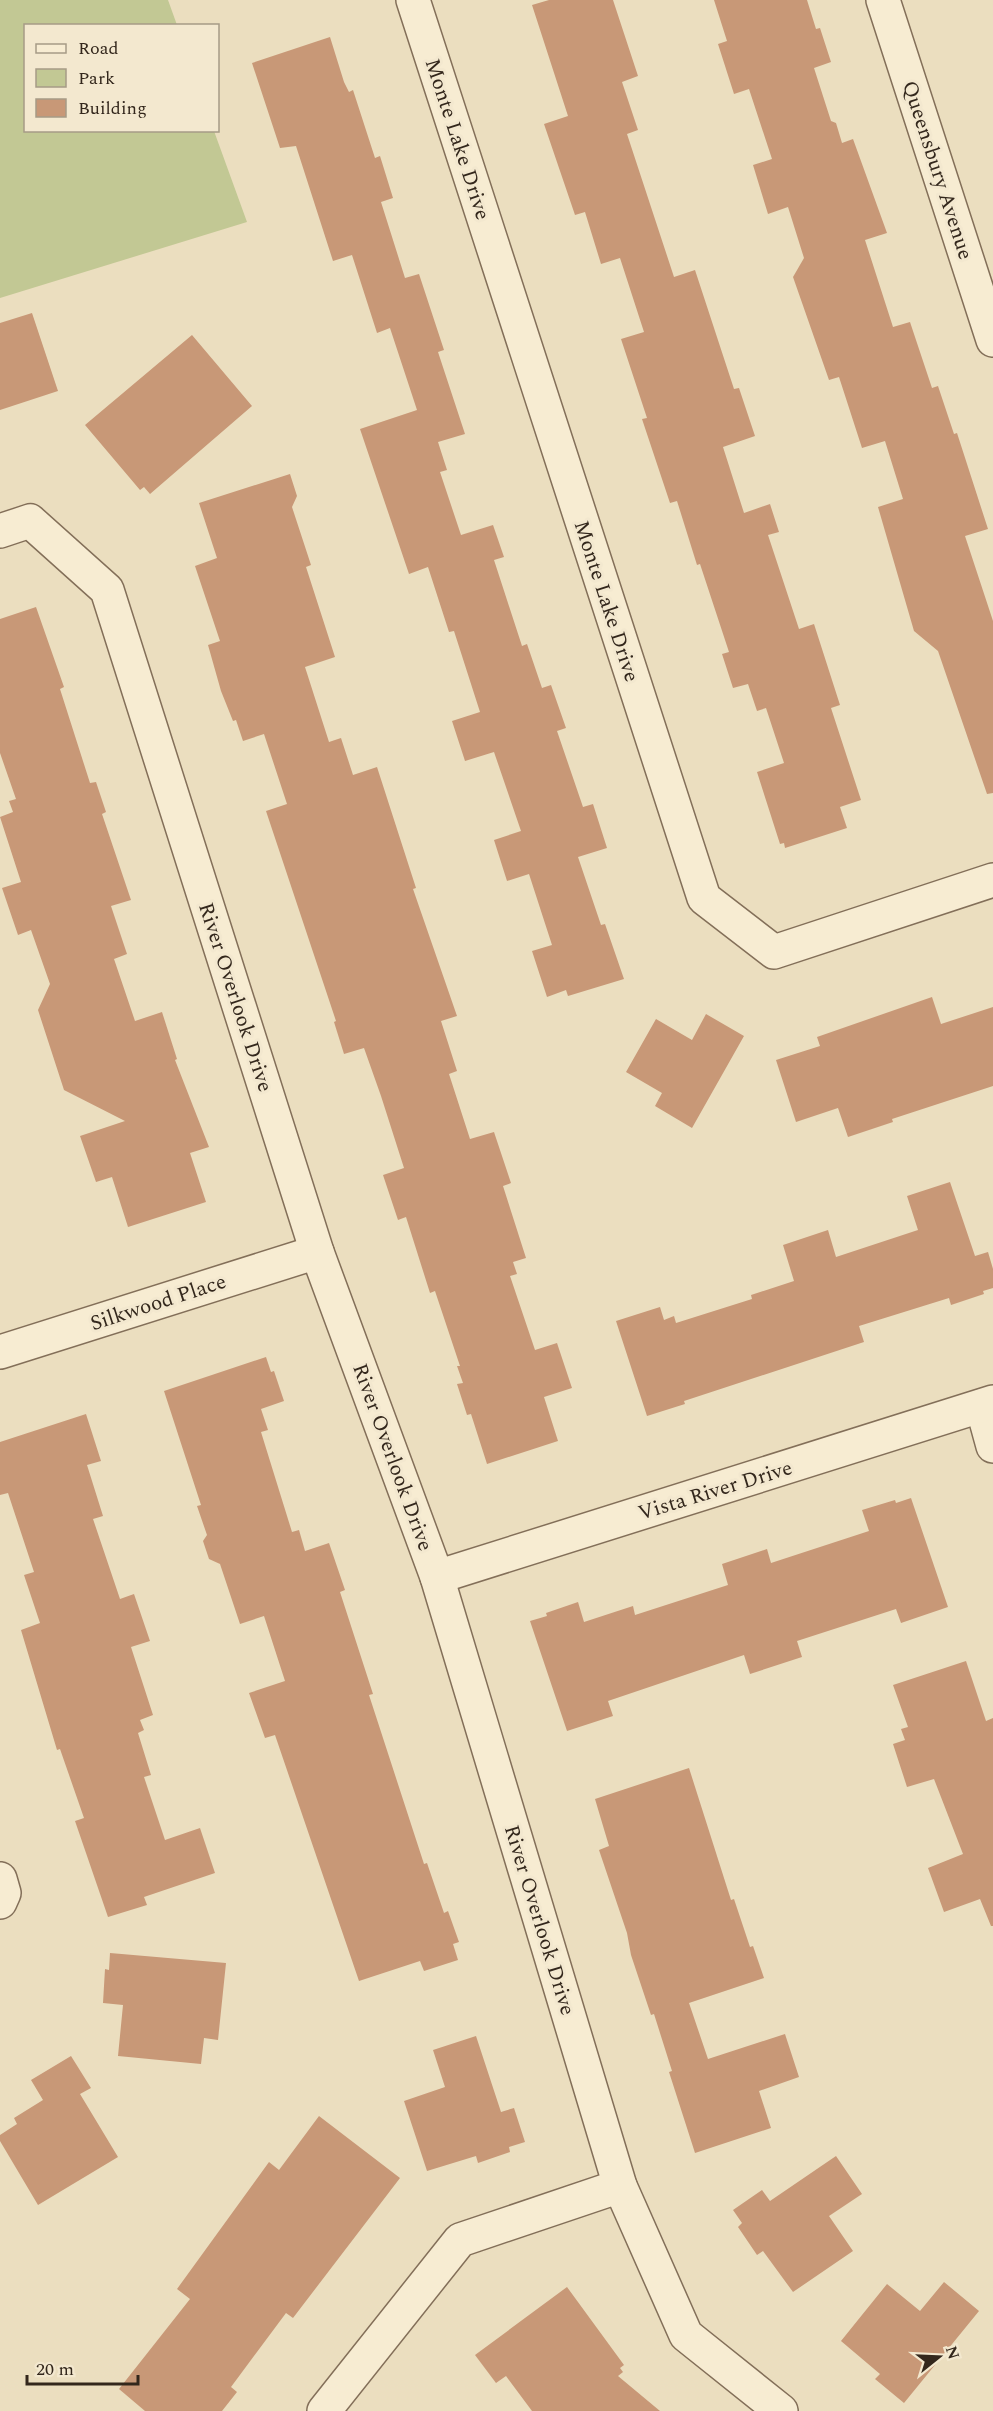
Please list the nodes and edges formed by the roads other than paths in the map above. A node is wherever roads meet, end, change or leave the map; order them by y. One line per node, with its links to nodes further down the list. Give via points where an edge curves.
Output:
1 (413, 0): 5 (street, Monte Lake Drive, via 704,898 774,952)
2 (883, 0): 3 (street, Queensbury Avenue)
3 (993, 340)
4 (0, 531): 6 (street, River Overlook Drive, via 30,521 107,590)
5 (993, 880)
6 (317, 1252): 7 (street, Silkwood Place); 10 (street, River Overlook Drive)
7 (0, 1352)
8 (987, 1404): 9 (street); 10 (street, Vista River Drive)
9 (993, 1446)
10 (437, 1577): 13 (street, River Overlook Drive)
11 (0, 1879): 12 (street, via 4,1893)
12 (0, 1902)
13 (620, 2186): 14 (street, via 460,2241); 15 (street, River Overlook Drive, via 686,2335)
14 (324, 2411)
15 (781, 2411)

